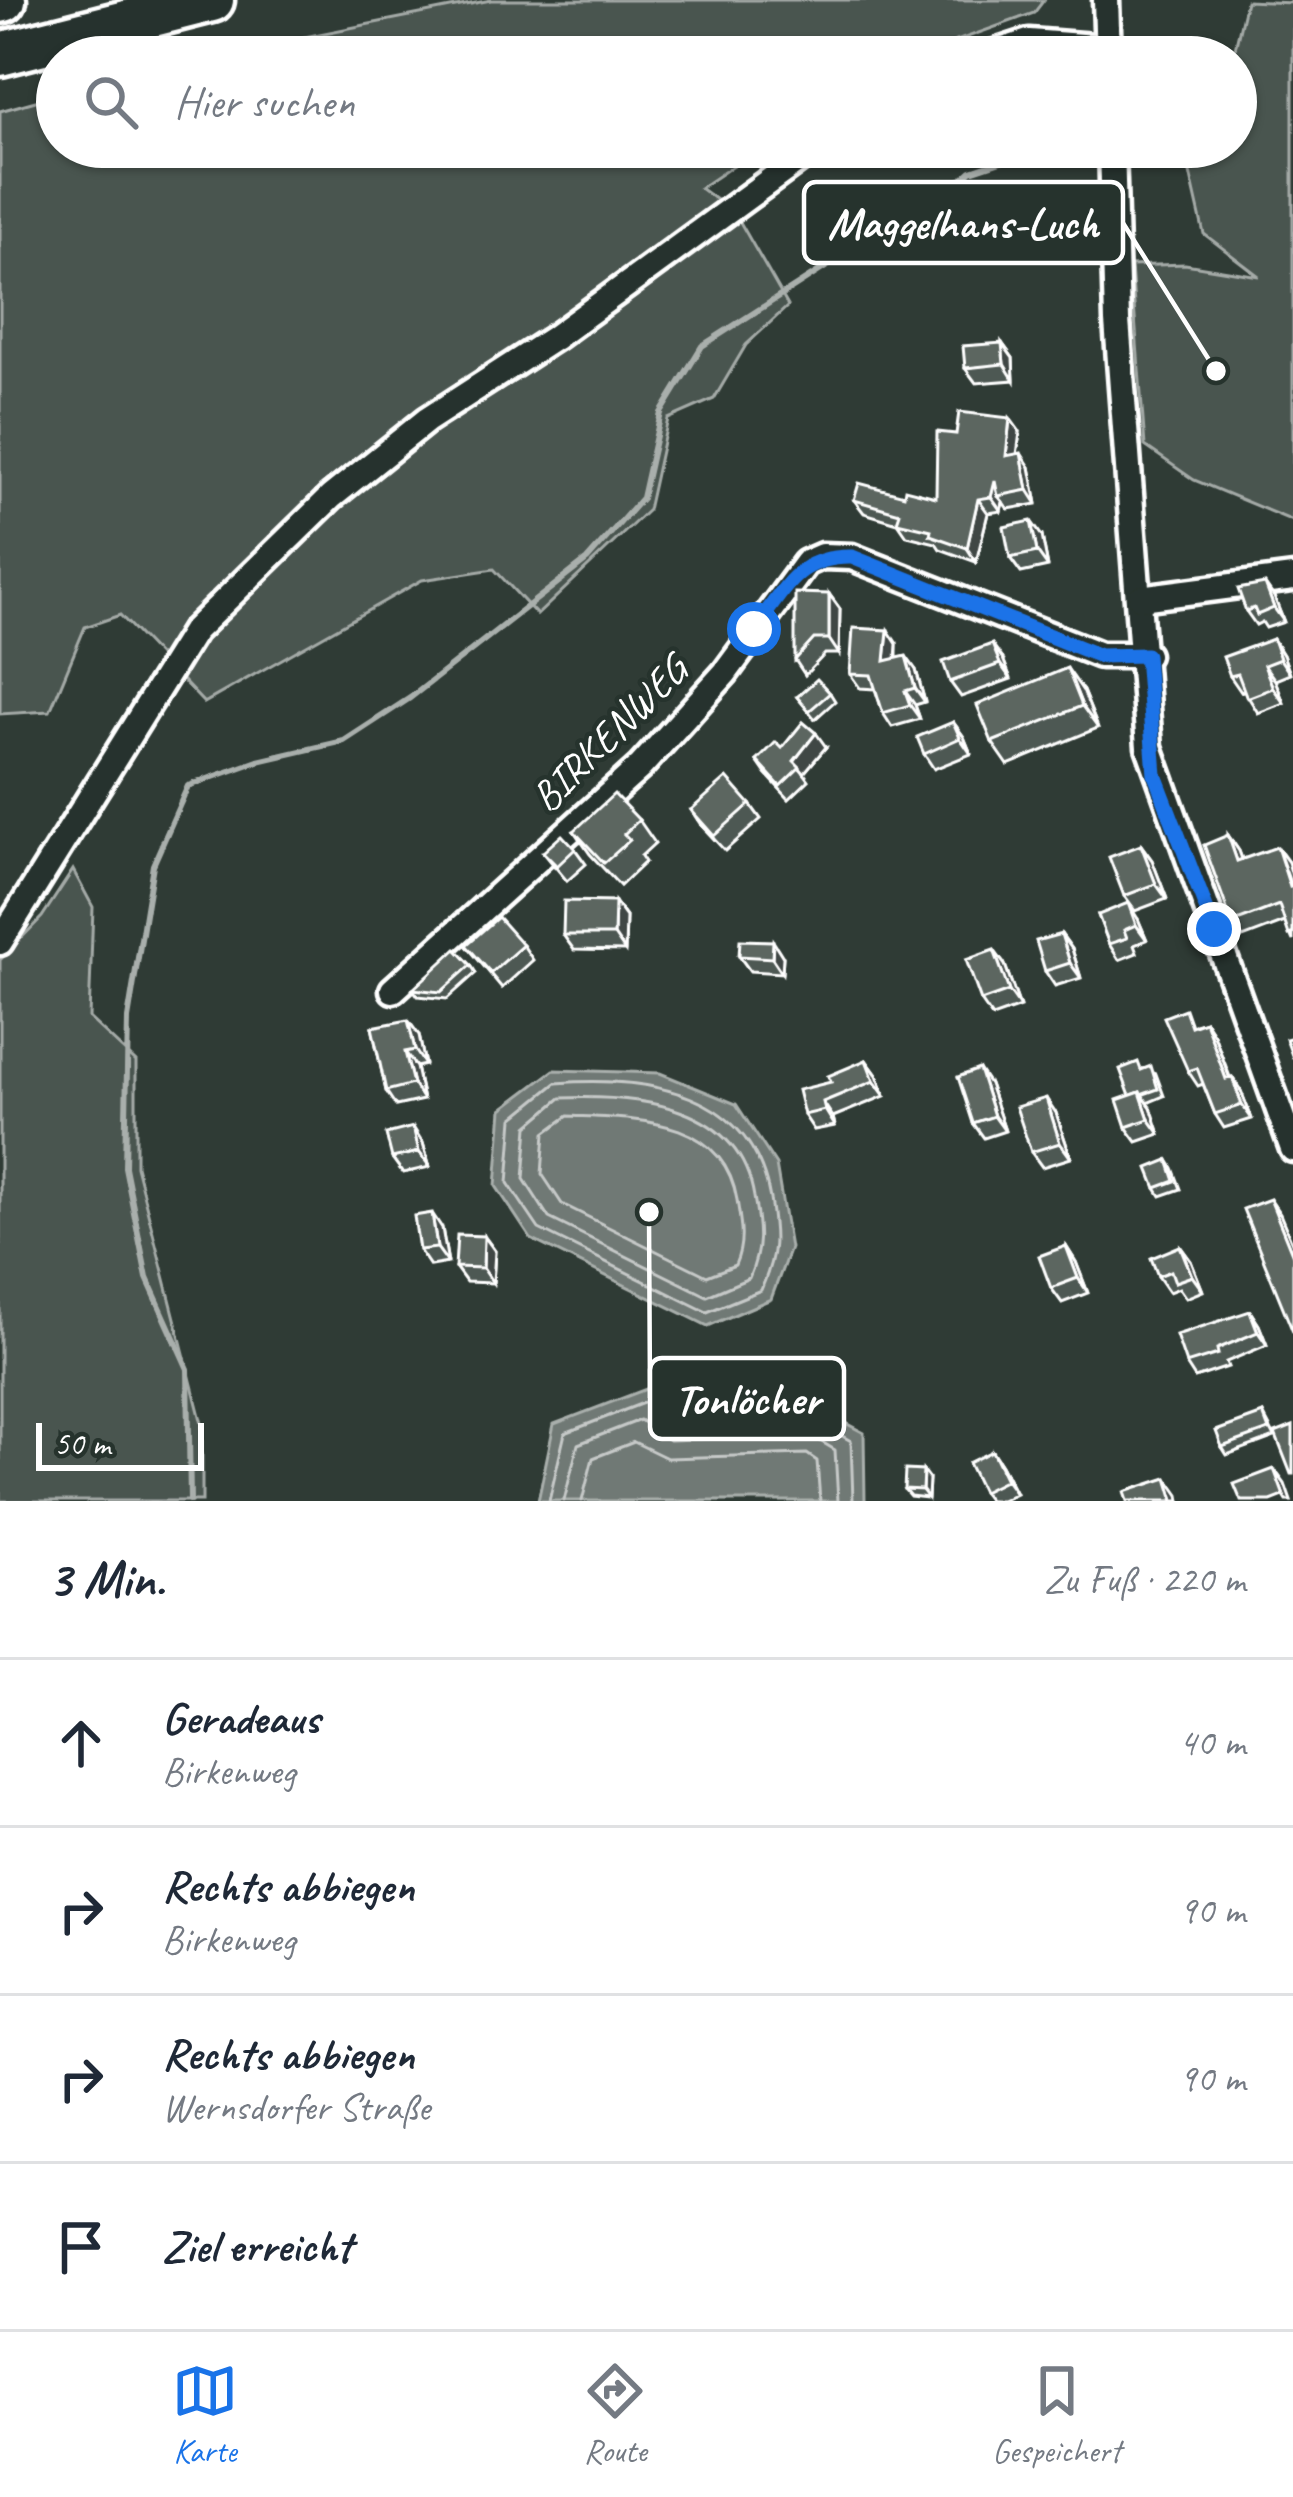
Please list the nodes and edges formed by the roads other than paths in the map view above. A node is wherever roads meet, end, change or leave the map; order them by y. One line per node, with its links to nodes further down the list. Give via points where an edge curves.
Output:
1 (212, 0): 3 (highway)
2 (1106, 0): 4 (street)
3 (71, 36)
4 (1107, 36)
5 (36, 45): 6 (highway)
6 (0, 54)
7 (780, 168): 12 (street, via 554,338 428,420 194,631)
8 (1113, 168): 10 (street)
9 (1293, 578): 10 (street)
10 (1140, 598): 11 (street)
11 (1146, 655): 13 (street, BIRKENWEG, via 1100,656 852,557 806,563 725,673 640,767); 14 (street, via 1155,775)
12 (0, 942)
13 (393, 990)
14 (1293, 1150)

